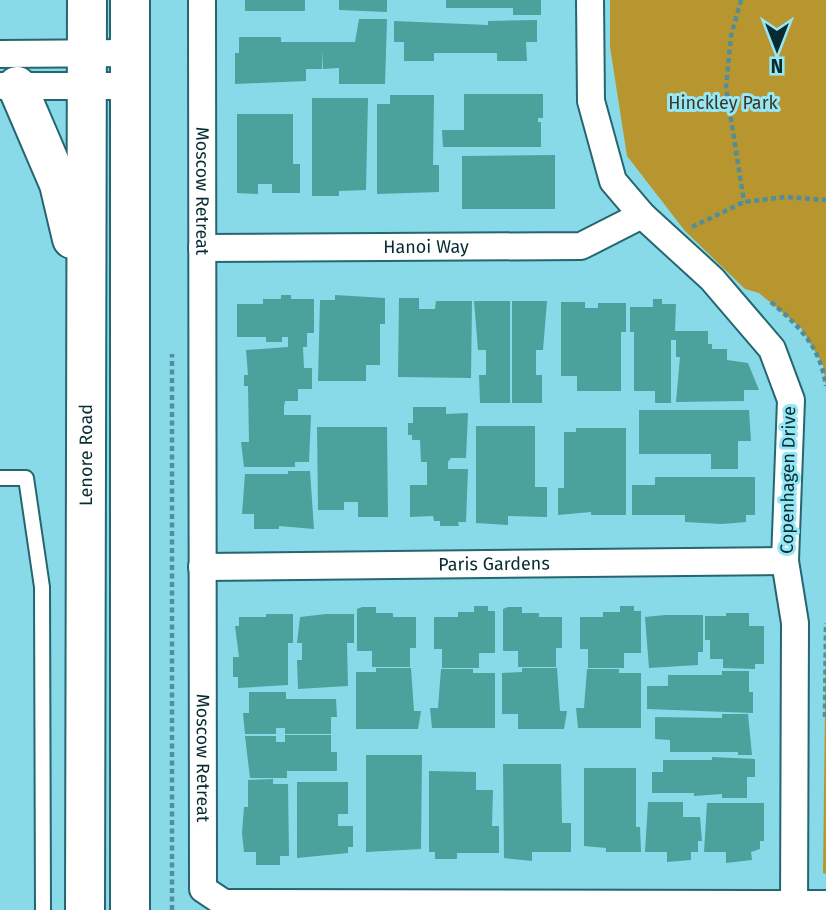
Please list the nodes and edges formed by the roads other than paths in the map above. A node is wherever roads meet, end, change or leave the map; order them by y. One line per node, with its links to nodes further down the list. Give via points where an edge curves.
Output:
1 (87, 0): 6 (street, Lenore Road)
2 (130, 0): 5 (street)
3 (202, 0): 9 (street, Moscow Retreat)
4 (590, 0): 8 (street, Copenhagen Drive, via 591,101 613,181)
5 (130, 69): 6 (street); 18 (street)
6 (87, 70): 7 (street); 7 (street); 10 (street, Lenore Road)
7 (6, 75): 10 (street, via 59,184)
8 (642, 215): 9 (street, Hanoi Way, via 581,246); 12 (street, Copenhagen Drive, via 712,279 772,349 790,400)
9 (202, 248): 13 (street, Moscow Retreat)
10 (87, 295): 17 (street, Lenore Road)
11 (0, 478): 16 (lane, via 26,478 42,587)
12 (785, 561): 13 (street, Paris Gardens); 15 (street, Copenhagen Drive, via 795,623)
13 (202, 566): 15 (street, Moscow Retreat, via 203,889 224,904)
14 (826, 904): 15 (street, Moscow Retreat)
15 (794, 907)
16 (43, 910)
17 (85, 910)
18 (130, 910)

